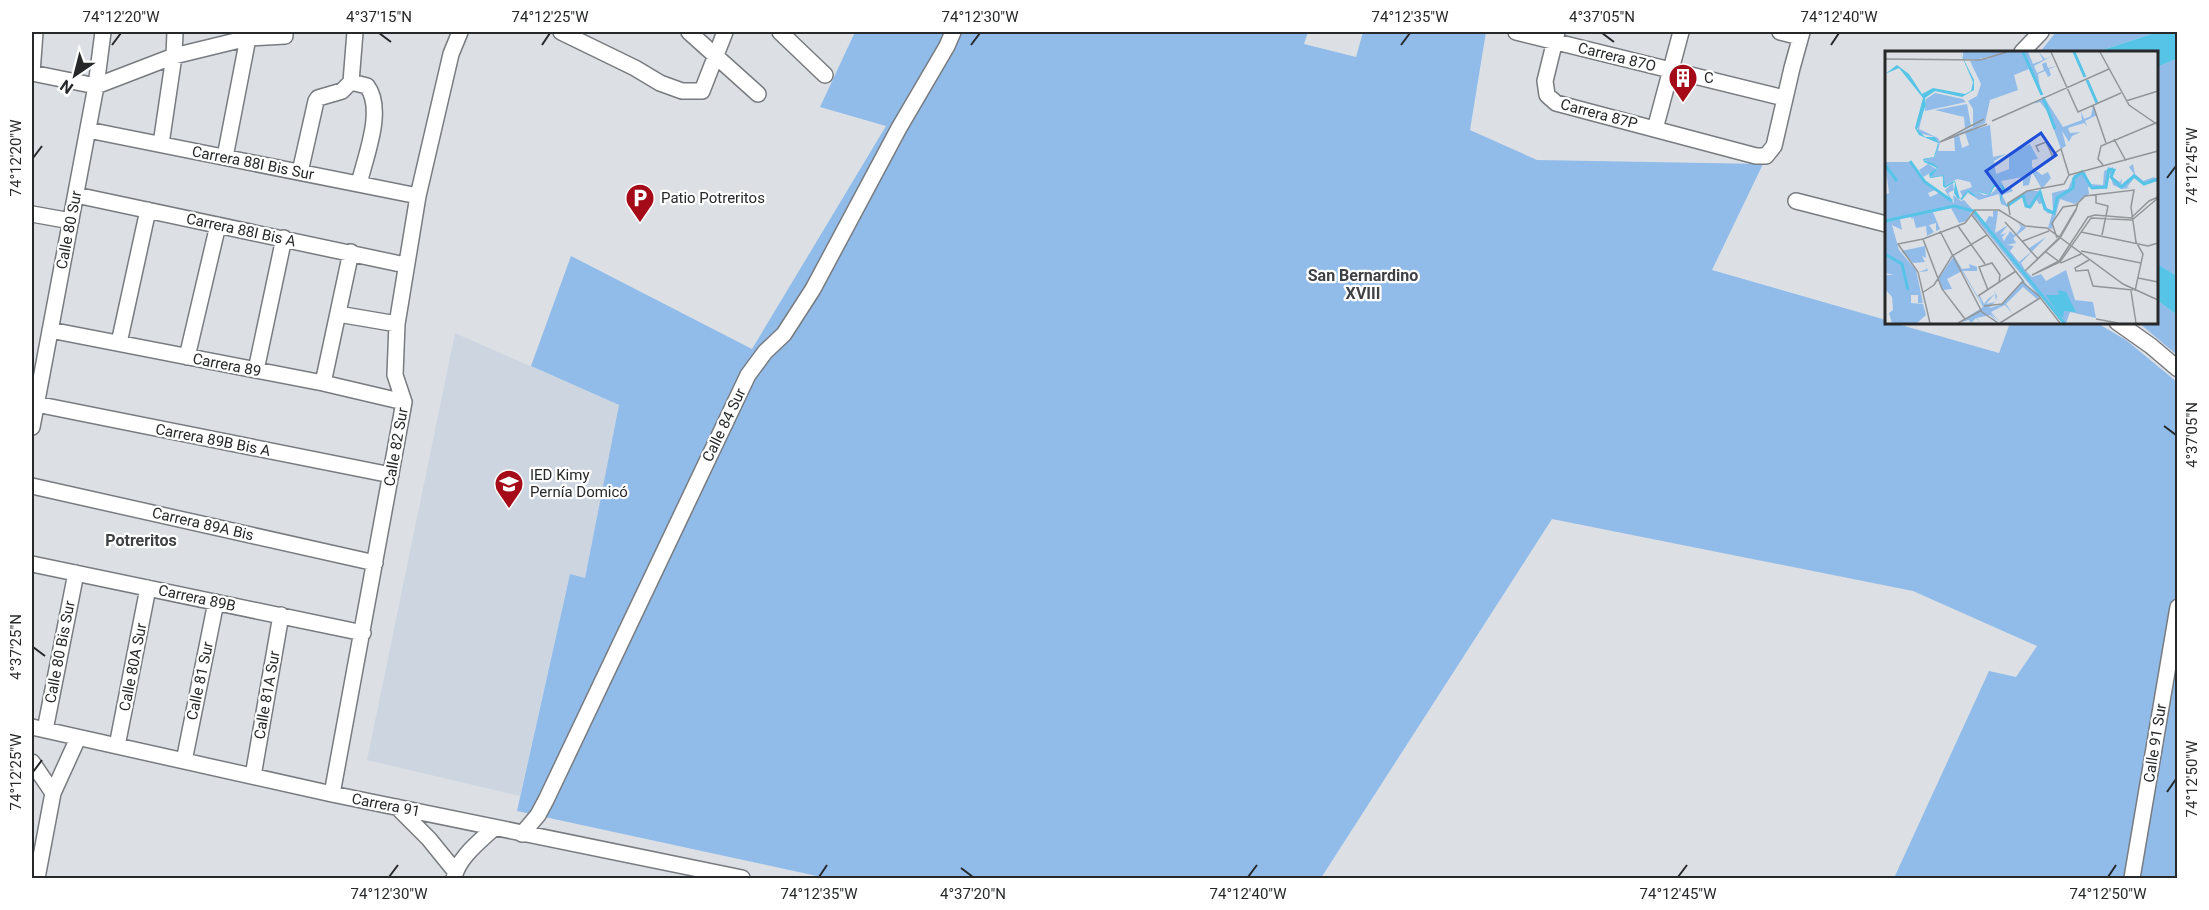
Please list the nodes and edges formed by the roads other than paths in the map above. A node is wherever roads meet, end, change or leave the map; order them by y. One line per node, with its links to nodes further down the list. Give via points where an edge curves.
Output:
1 (35, 32): 25 (street)
2 (103, 32): 27 (street, Calle 80 Sur)
3 (175, 32): 23 (street)
4 (355, 32): 28 (street)
5 (460, 32): 38 (street, Calle 82 Sur, via 451,54)
6 (561, 32): 20 (street)
7 (689, 32): 22 (street)
8 (725, 32): 22 (street)
9 (780, 32): 26 (street)
10 (953, 32): 81 (street, Calle 84 Sur, via 813,289 784,334 748,375 546,801)
11 (1516, 32): 17 (street, Carrera 87O)
12 (1681, 32): 24 (street)
13 (1780, 32): 16 (street)
14 (2040, 32): 21 (street)
15 (285, 34): 19 (street)
16 (1801, 34): 30 (street)
17 (1556, 36): 24 (street, Carrera 87O); 31 (street, Carrera 87P, via 1545,81 1547,95 1556,103)
18 (222, 37): 19 (street); 23 (street)
19 (248, 38): 34 (street)
20 (590, 38): 22 (street, via 660,83 682,91 702,91)
21 (2023, 51)
22 (716, 54): 29 (street)
23 (174, 56): 27 (street); 33 (street)
24 (1671, 70): 30 (street, Carrera 87O); 31 (street)
25 (32, 73): 27 (street)
26 (825, 75)
27 (96, 86): 32 (street, Calle 80 Sur)
28 (347, 87): 35 (street, via 318,98 313,106); 36 (street, via 367,86 375,104)
29 (759, 94)
30 (1785, 98): 31 (street, Carrera 87P, via 1774,146 1766,156)
31 (1654, 129)
32 (88, 130): 33 (street, Carrera 88I Bis Sur); 37 (street, Calle 80 Sur)
33 (161, 144): 34 (street, Carrera 88I Bis Sur)
34 (225, 157): 35 (street, Carrera 88I Bis Sur)
35 (300, 172): 36 (street, Carrera 88I Bis Sur)
36 (359, 184): 38 (street, Carrera 88I Bis Sur)
37 (76, 195): 40 (street, Carrera 88I Bis A); 42 (street, Calle 80 Sur)
38 (418, 196): 47 (street, Calle 82 Sur)
39 (1796, 201): 43 (street)
40 (148, 210): 44 (street, Carrera 88I Bis A); 52 (street)
41 (32, 214): 42 (street)
42 (71, 221): 51 (street, Calle 80 Sur)
43 (1885, 223)
44 (219, 225): 45 (street, Carrera 88I Bis A); 53 (street)
45 (284, 238): 46 (street, Carrera 88I Bis A); 55 (street)
46 (351, 252): 47 (street, Carrera 88I Bis A); 48 (street)
47 (405, 264): 49 (street, Calle 82 Sur)
48 (338, 314): 49 (street); 57 (street)
49 (397, 324): 58 (street, Calle 82 Sur, via 395,375)
50 (2120, 324): 54 (street)
51 (50, 330): 52 (street, Carrera 89); 56 (street, Calle 80 Sur)
52 (118, 344): 53 (street, Carrera 89)
53 (187, 357): 55 (street, Carrera 89)
54 (2178, 369)
55 (256, 370): 57 (street, Carrera 89)
56 (37, 371): 59 (street, Calle 80 Sur)
57 (323, 383): 58 (street, Carrera 89)
58 (404, 402): 61 (street, Calle 82 Sur)
59 (36, 404): 60 (street, Calle 80 Sur); 61 (street, Carrera 89B Bis A)
60 (32, 427)
61 (391, 476): 63 (street, Calle 82 Sur)
62 (32, 486): 63 (street, Carrera 89A Bis)
63 (375, 563): 70 (street, Calle 82 Sur)
64 (32, 564): 65 (street, Carrera 89B)
65 (76, 573): 66 (street, Carrera 89B); 71 (street, Calle 80 Bis Sur)
66 (148, 588): 67 (street, Carrera 89B); 73 (street, Calle 80A Sur)
67 (216, 602): 69 (street, Carrera 89B); 74 (street, Calle 81 Sur)
68 (2178, 607): 85 (street, Calle 91 Sur)
69 (281, 615): 70 (street, Carrera 89B); 76 (street, Calle 81A Sur)
70 (363, 633): 78 (street, Calle 82 Sur)
71 (38, 729): 72 (street, Carrera 91)
72 (78, 738): 73 (street, Carrera 91); 77 (street)
73 (117, 746): 74 (street, Carrera 91)
74 (184, 761): 76 (street, Carrera 91)
75 (32, 762): 77 (street)
76 (253, 776): 78 (street, Carrera 91)
77 (53, 793): 83 (street)
78 (332, 794): 79 (street, Carrera 91)
79 (396, 806): 80 (street, Carrera 91); 82 (street)
80 (494, 828): 81 (street, Carrera 91); 82 (street, via 467,854)
81 (522, 834): 84 (street, Carrera 91)
82 (455, 875)
83 (37, 879)
84 (742, 879)
85 (2132, 879)

